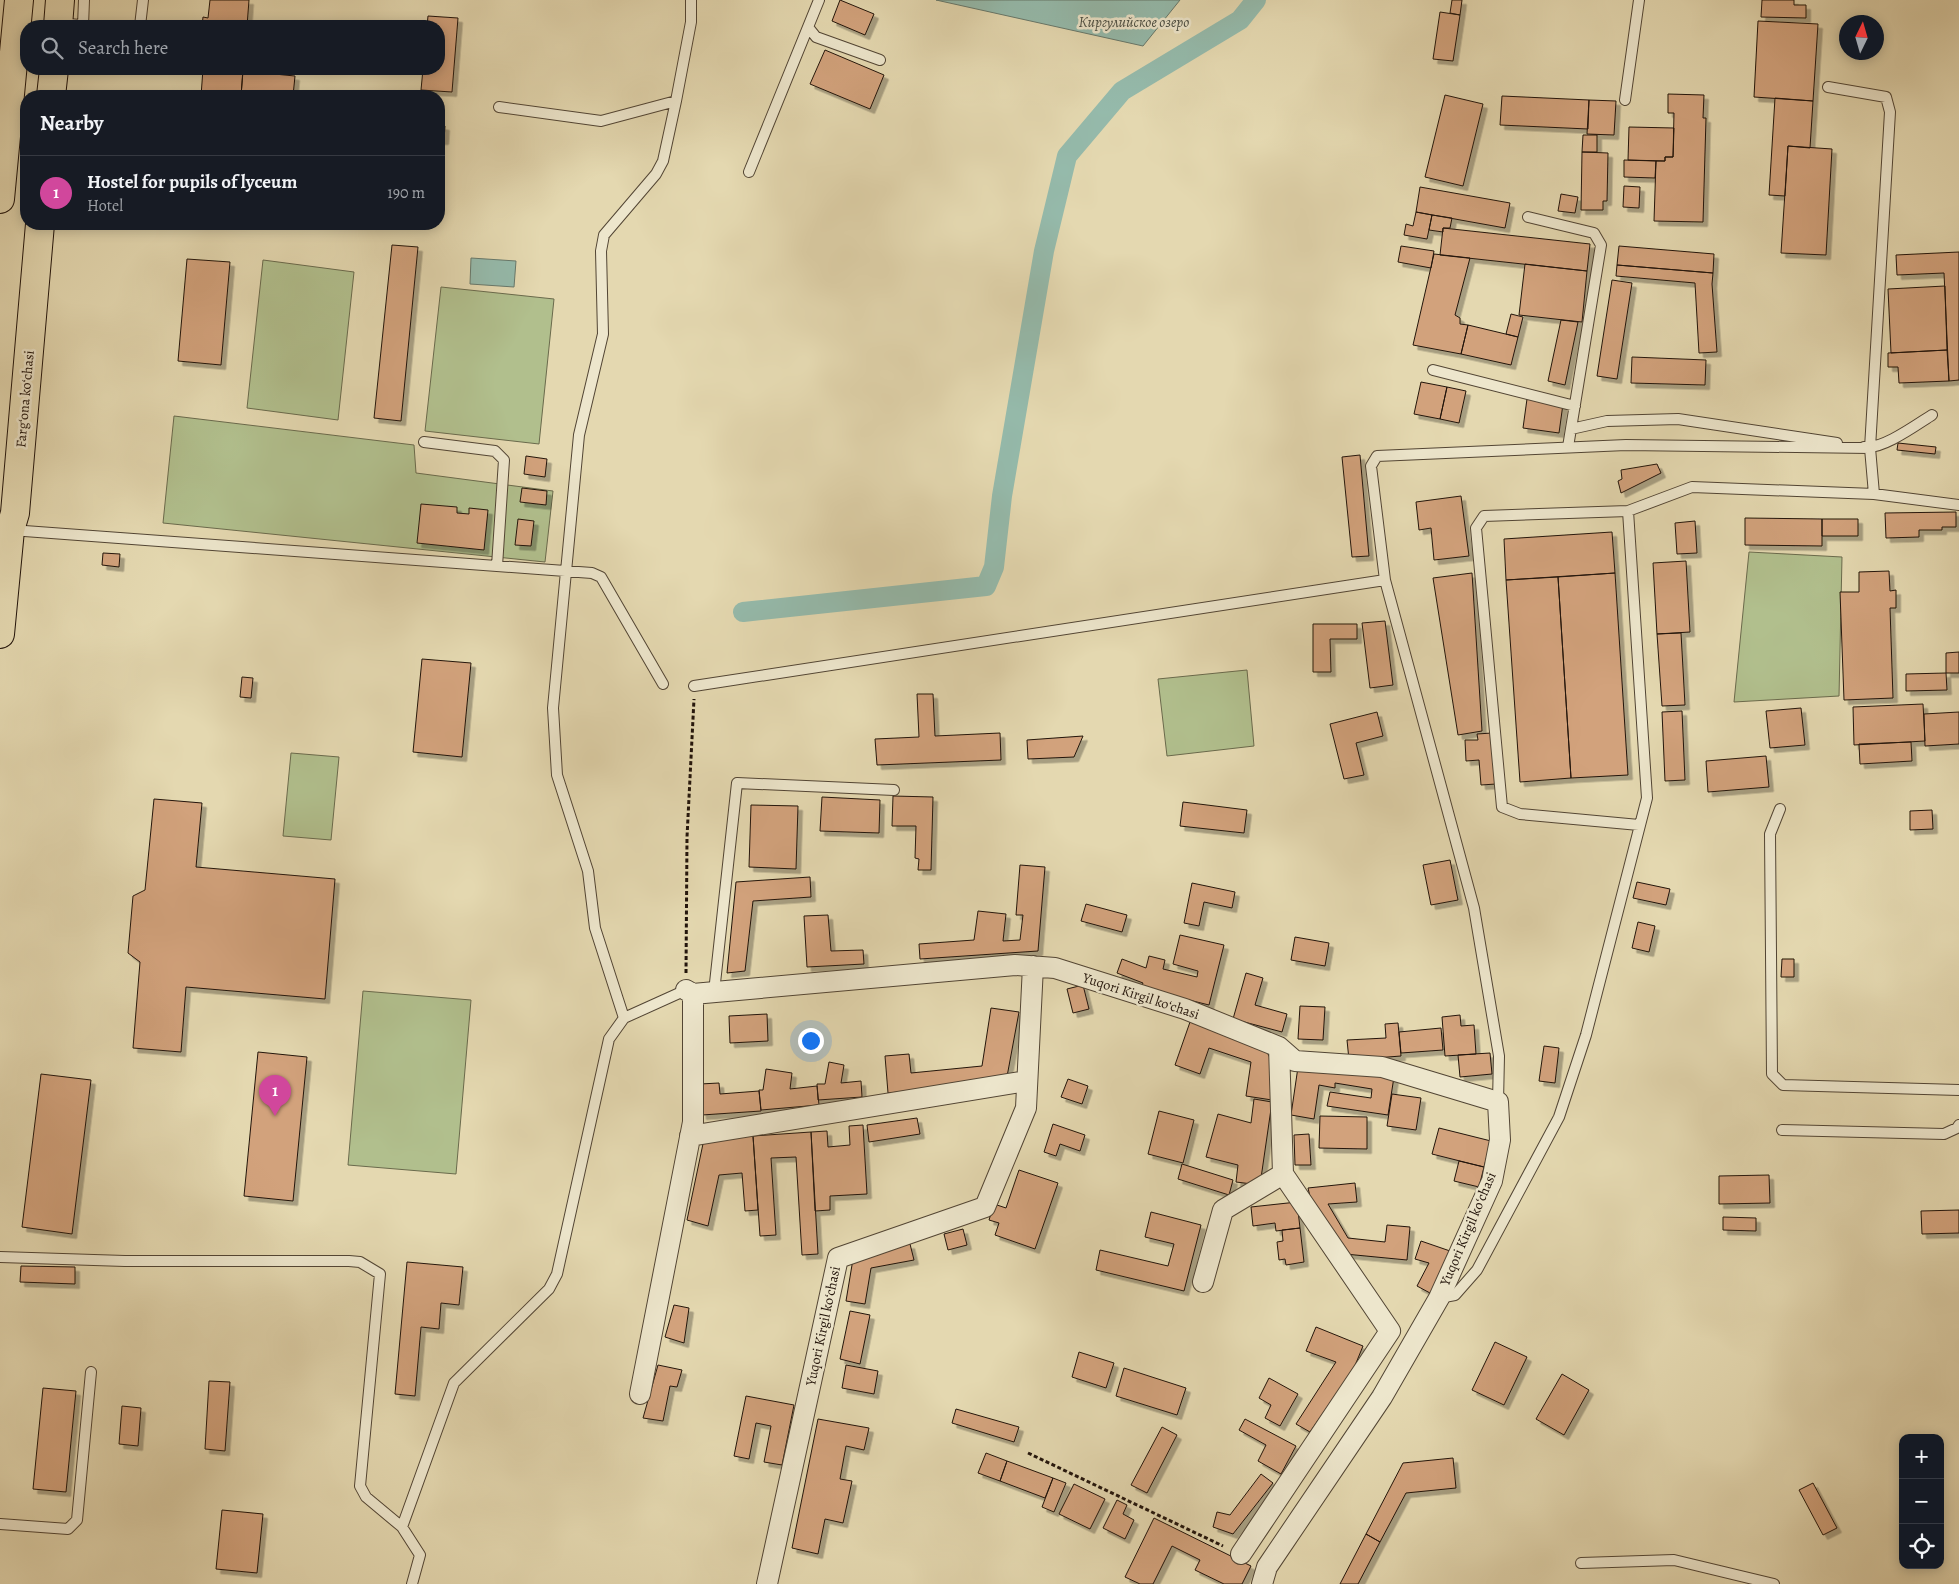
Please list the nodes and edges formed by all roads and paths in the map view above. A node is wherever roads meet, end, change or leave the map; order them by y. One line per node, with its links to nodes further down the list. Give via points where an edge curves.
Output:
1 (19, 0): 17 (main road)
2 (84, 0): 7 (lane)
3 (143, 0): 8 (lane)
4 (691, 0): 15 (lane, via 691,22)
5 (819, 0): 9 (lane)
6 (1639, 0): 14 (lane)
7 (65, 19)
8 (141, 20)
9 (808, 26): 10 (lane, via 816,37); 18 (lane)
10 (880, 60)
11 (53, 75): 13 (main road)
12 (1828, 87): 28 (lane, via 1886,97 1890,112)
13 (52, 90)
14 (1625, 100)
15 (676, 101): 16 (lane, via 601,120); 34 (lane, via 663,161 656,174 604,235 600,251 603,334 578,435)
16 (499, 107)
17 (3, 129): 19 (main road)
18 (749, 172)
19 (0, 199)
20 (1528, 217): 23 (lane, via 1594,233 1601,245)
21 (39, 230): 32 (main road, Fargʻona koʻchasi, via 15,513)
22 (1432, 370): 23 (lane)
23 (1575, 406): 25 (lane)
24 (1932, 415): 28 (lane, via 1891,440)
25 (1571, 429): 27 (lane); 28 (lane, via 1607,421 1678,419)
26 (424, 442): 33 (lane, via 495,451 504,460)
27 (1568, 447): 28 (lane); 35 (lane, via 1377,456 1371,466)
28 (1870, 448): 29 (lane)
29 (1874, 494): 30 (lane); 31 (lane, via 1692,487)
30 (1959, 505)
31 (1628, 511): 41 (lane, via 1647,798); 41 (lane, via 1484,516 1476,528 1502,807 1520,814)
32 (5, 530): 33 (lane); 36 (main road, Fargʻona koʻchasi)
33 (497, 566): 34 (lane)
34 (565, 571): 37 (lane, via 592,573 600,577); 45 (lane, via 553,708 557,775 588,871 595,928)
35 (1386, 580): 38 (lane); 49 (lane, via 1474,908 1499,1056)
36 (0, 634)
37 (663, 684)
38 (694, 686): 43 (path, via 687,837)
39 (894, 790): 44 (lane, via 737,783)
40 (1780, 809): 48 (lane, via 1770,834 1772,1074 1783,1085)
41 (1639, 825): 56 (lane, via 1586,1035 1559,1117 1477,1270 1455,1295)
42 (1032, 966): 44 (street, Yuqori Kirgil koʻchasi); 46 (street, Yuqori Kirgil koʻchasi, via 1055,968 1186,1009); 47 (street, Yuqori Kirgil koʻchasi)
43 (689, 992): 44 (street, Yuqori Kirgil koʻchasi); 45 (lane); 52 (street, via 693,1122)
44 (714, 992)
45 (624, 1018): 61 (lane, via 609,1039 557,1274 549,1289 454,1384)
46 (1278, 1047): 49 (street, Yuqori Kirgil koʻchasi, via 1295,1061 1382,1067); 53 (street)
47 (1027, 1081): 52 (street); 65 (street, Yuqori Kirgil koʻchasi, via 1026,1108 985,1207 838,1258)
48 (1959, 1090)
49 (1498, 1102): 56 (street, Yuqori Kirgil koʻchasi, via 1500,1140 1492,1181)
50 (1959, 1125): 51 (lane, via 1944,1134)
51 (1782, 1130)
52 (690, 1136): 58 (street)
53 (1283, 1174): 55 (street, via 1223,1210); 62 (street, via 1390,1331)
54 (0, 1258): 61 (lane, via 360,1262 380,1274 360,1486 366,1497)
55 (1203, 1282)
56 (1439, 1298): 66 (street, Yuqori Kirgil koʻchasi, via 1382,1397 1267,1567)
57 (91, 1372): 60 (lane, via 77,1520 68,1529)
58 (640, 1394)
59 (1028, 1453): 62 (path)
60 (0, 1524)
61 (402, 1527): 64 (lane, via 420,1555)
62 (1240, 1554)
63 (1581, 1563): 67 (lane, via 1674,1560)
64 (412, 1584)
65 (767, 1584)
66 (1262, 1584)
67 (1774, 1584)

